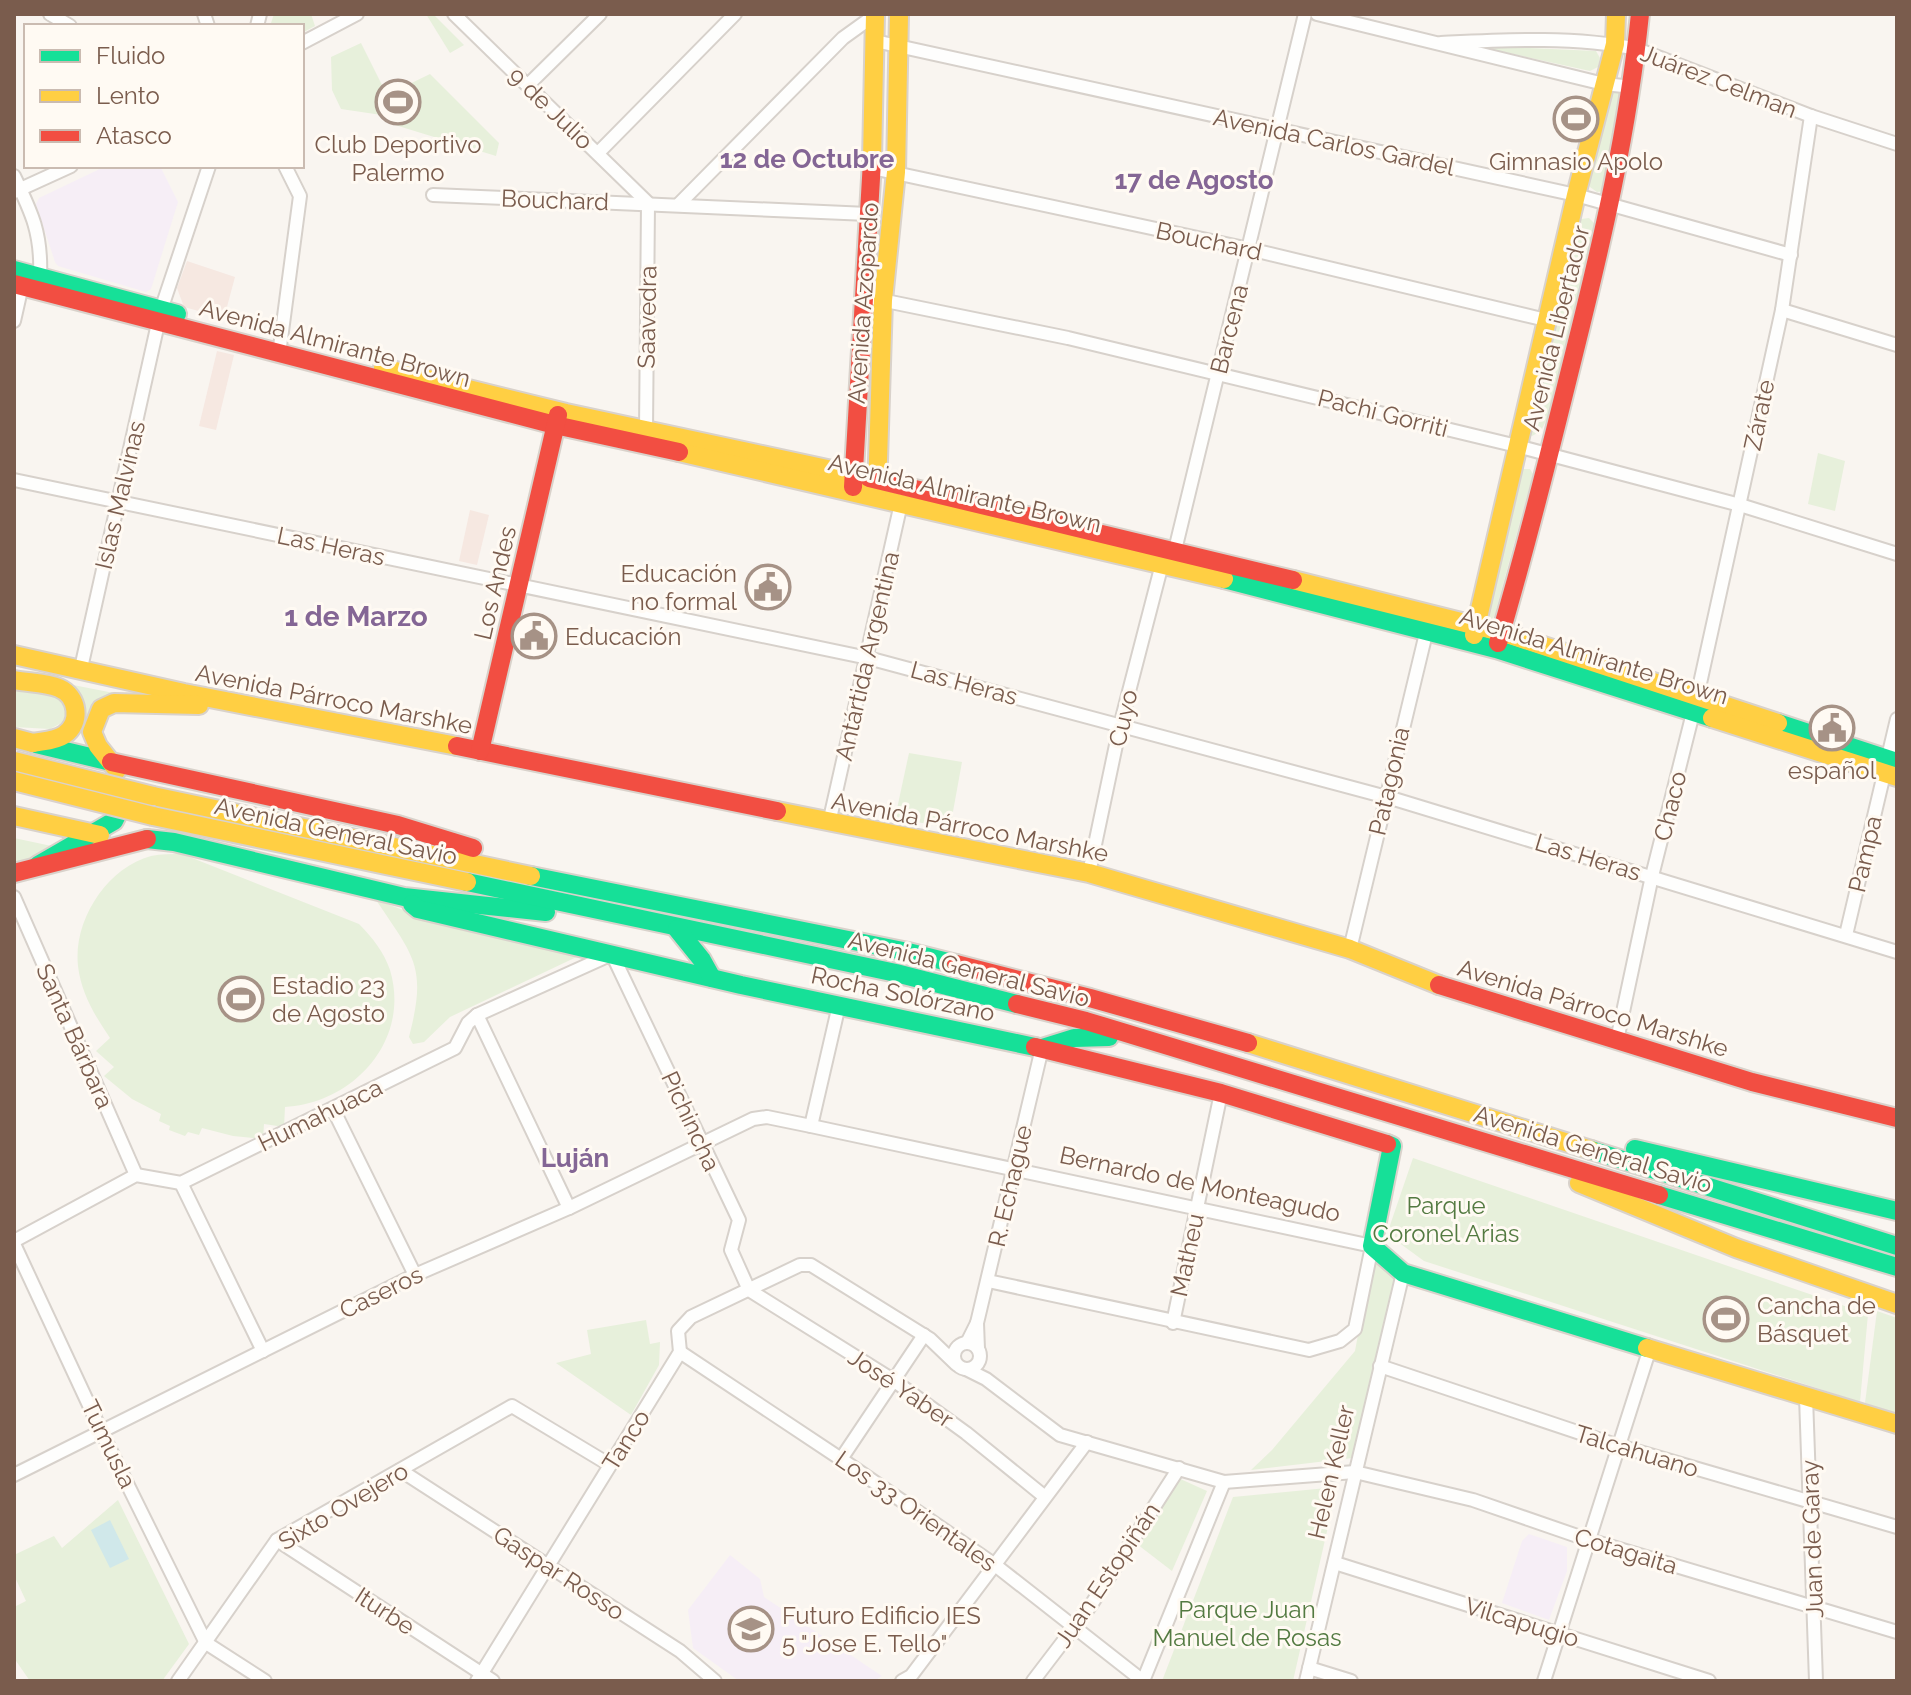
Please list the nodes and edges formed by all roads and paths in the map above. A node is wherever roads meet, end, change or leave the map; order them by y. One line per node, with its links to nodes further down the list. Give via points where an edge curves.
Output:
1 (325, 14): 12 (street)
2 (357, 14): 12 (street)
3 (600, 14): 20 (street)
4 (735, 14): 25 (street)
5 (899, 14): 17 (main road, Avenida Azopardo)
6 (1305, 14): 23 (street, Barcena)
7 (1317, 14): 15 (street, Juárez Celman)
8 (1616, 14): 16 (main road, Avenida Libertador)
9 (1640, 14): 18 (main road, Avenida Libertador)
10 (458, 15): 20 (street, 9 de Julio)
11 (875, 15): 13 (main road, Avenida Azopardo); 36 (street, via 843,38)
12 (332, 27): 14 (street)
13 (875, 41): 17 (street, Avenida Carlos Gardel); 29 (main road, Avenida Azopardo)
14 (304, 42)
15 (1441, 43): 16 (street, Juárez Celman); 19 (street, Juárez Celman)
16 (1615, 44): 18 (street, Juárez Celman); 19 (main road, Avenida Libertador)
17 (898, 46): 23 (street, Avenida Carlos Gardel); 30 (main road, Avenida Azopardo)
18 (1637, 49): 21 (main road, Avenida Libertador); 22 (street, Juárez Celman)
19 (1604, 84): 21 (street, Juárez Celman); 34 (main road, Avenida Libertador)
20 (528, 85): 25 (street, 9 de Julio)
21 (1633, 87): 37 (main road, Avenida Libertador)
22 (1811, 116): 24 (street, Juárez Celman); 40 (street, Zárate)
23 (1278, 129): 34 (street, Avenida Carlos Gardel); 39 (street, Barcena)
24 (1897, 144)
25 (598, 153): 35 (street, 9 de Julio)
26 (67, 168): 32 (street)
27 (208, 168): 45 (street, Islas Malvinas)
28 (286, 168): 49 (street, via 300,196)
29 (872, 168): 30 (street, Bouchard); 38 (main road, Avenida Azopardo)
30 (896, 172): 39 (street, Bouchard); 43 (main road, Avenida Azopardo)
31 (14, 176): 32 (street)
32 (17, 191): 41 (street, via 36,223 41,254)
33 (433, 195): 35 (street, Bouchard)
34 (1576, 195): 37 (street, Avenida Carlos Gardel); 46 (main road, Avenida Libertador)
35 (648, 203): 36 (street, Bouchard); 52 (street, Saavedra)
36 (679, 204): 38 (street, Bouchard)
37 (1611, 205): 40 (street, Avenida Carlos Gardel); 54 (main road, Avenida Libertador)
38 (868, 214): 42 (main road, Avenida Azopardo)
39 (1249, 249): 46 (street, Bouchard); 50 (street, Barcena)
40 (1791, 255): 44 (street, Zárate)
41 (25, 280): 45 (main road, Avenida Almirante Brown); 47 (street)
42 (864, 298): 43 (street, Pachi Gorriti); 56 (main road, Avenida Azopardo)
43 (883, 300): 50 (street, Pachi Gorriti); 57 (main road, Avenida Azopardo)
44 (1782, 310): 48 (street); 60 (street, Zárate)
45 (160, 316): 49 (main road, Avenida Almirante Brown); 59 (street, Islas Malvinas)
46 (1546, 320): 53 (main road, Avenida Libertador)
47 (14, 321)
48 (1897, 345)
49 (280, 349): 51 (main road, Avenida Almirante Brown)
50 (1218, 373): 53 (street, Pachi Gorriti); 62 (street, Barcena)
51 (557, 418): 52 (main road, Avenida Almirante Brown); 56 (main road, Avenida Almirante Brown); 63 (main road, Los Andes)
52 (646, 431): 56 (main road, Avenida Almirante Brown)
53 (1517, 446): 54 (street, Pachi Gorriti); 65 (main road, Avenida Libertador)
54 (1549, 454): 60 (street, Pachi Gorriti); 66 (main road, Avenida Libertador)
55 (14, 480): 59 (street, Las Heras)
56 (854, 484): 57 (main road, Avenida Almirante Brown)
57 (877, 490): 58 (main road, Avenida Almirante Brown)
58 (903, 496): 62 (main road, Avenida Almirante Brown); 68 (street, Antártida Argentina)
59 (119, 501): 63 (street, Las Heras); 69 (street, Islas Malvinas)
60 (1740, 505): 61 (street, Pachi Gorriti); 72 (street, Zárate)
61 (1897, 554)
62 (1168, 557): 64 (main road, Avenida Almirante Brown); 74 (street, Cuyo)
63 (519, 585): 68 (street, Las Heras); 76 (main road, Los Andes)
64 (1428, 622): 65 (main road, Avenida Almirante Brown); 81 (street, Patagonia)
65 (1474, 634): 66 (main road, Avenida Almirante Brown)
66 (1498, 641): 72 (main road, Avenida Almirante Brown)
67 (14, 655): 69 (main road, Avenida Párroco Marshke)
68 (868, 658): 74 (street, Las Heras); 83 (street, Antártida Argentina)
69 (81, 668): 71 (main road, Avenida Párroco Marshke, via 181,694)
70 (14, 680): 75 (main road, via 60,688 75,704 71,730 60,738)
71 (241, 703): 76 (main road, Avenida Párroco Marshke); 78 (main road, via 109,704 97,715 92,732)
72 (1695, 704): 79 (main road, Avenida Almirante Brown); 89 (street, Chaco)
73 (1897, 719): 79 (street, Pampa)
74 (1120, 726): 81 (street, Las Heras); 88 (street, Cuyo)
75 (20, 742): 78 (main road)
76 (480, 751): 83 (main road, Avenida Párroco Marshke)
77 (14, 761): 90 (main road, Avenida General Savio, bridge, via 153,796)
78 (111, 762): 84 (main road, via 127,796 114,821); 90 (main road, via 398,825)
79 (1892, 768): 95 (street, Pampa)
80 (14, 781): 93 (main road, Avenida General Savio, bridge, via 153,816)
81 (1385, 797): 89 (street, Las Heras); 96 (street, Patagonia)
82 (14, 816): 84 (main road)
83 (829, 823): 88 (main road, Avenida Párroco Marshke)
84 (94, 834): 85 (main road); 86 (main road)
85 (147, 839): 86 (main road); 92 (main road)
86 (38, 865): 87 (main road)
87 (14, 873)
88 (1089, 873): 96 (main road, Avenida Párroco Marshke)
89 (1652, 876): 95 (street, Las Heras); 102 (street, Chaco)
90 (624, 896): 107 (main road, Avenida General Savio, via 908,952 1090,998)
91 (14, 897): 114 (street, Santa Bárbara)
92 (404, 897): 93 (main road); 98 (main road, Rocha Solórzano, via 418,909)
93 (624, 916): 94 (main road, Avenida General Savio)
94 (677, 929): 99 (main road); 103 (main road, Avenida General Savio, via 961,988)
95 (1846, 935): 97 (street, Las Heras)
96 (1350, 949): 102 (main road, Avenida Párroco Marshke, via 1434,984)
97 (1897, 952)
98 (612, 954): 99 (main road, Rocha Solórzano); 101 (street); 111 (street, Pichincha)
99 (712, 978): 100 (main road, Rocha Solórzano)
100 (839, 1005): 104 (main road, Rocha Solórzano); 110 (street)
101 (477, 1015): 106 (street, Humahuaca, via 455,1048); 117 (street)
102 (1617, 1040): 108 (main road, Avenida Párroco Marshke, via 1752,1082)
103 (1152, 1041): 104 (main road, via 1086,1034); 112 (main road, Avenida General Savio)
104 (1042, 1048): 105 (main road, Rocha Solórzano); 113 (street, R. Echague)
105 (1221, 1093): 116 (street, Matheu); 120 (main road, Rocha Solórzano, via 1392,1146)
106 (333, 1109): 115 (street, Humahuaca); 124 (street)
107 (1457, 1109): 118 (main road); 121 (main road, Avenida General Savio)
108 (1897, 1118)
109 (753, 1119): 110 (street, Bernardo de Monteagudo); 111 (street, Caseros)
110 (811, 1126): 113 (street, Bernardo de Monteagudo)
111 (701, 1143): 117 (street, Caseros); 126 (street, Pichincha, via 739,1220 731,1250)
112 (1490, 1143): 122 (main road, Avenida General Savio); 127 (main road, via 1647,1214)
113 (1013, 1169): 116 (street, Bernardo de Monteagudo); 125 (street, R. Echague)
114 (136, 1175): 115 (street); 119 (street)
115 (181, 1183): 132 (street)
116 (1198, 1206): 120 (street, Bernardo de Monteagudo); 128 (street, Matheu)
117 (569, 1208): 124 (street, Caseros)
118 (1897, 1211)
119 (14, 1242): 140 (street, Tumusla)
120 (1372, 1246): 123 (main road, Bernardo de Monteagudo); 128 (street, via 1355,1329 1330,1345 1309,1350)
121 (1897, 1246)
122 (1893, 1266)
123 (1403, 1273): 131 (main road, Bernardo de Monteagudo); 135 (street, Helen Keller)
124 (415, 1275): 132 (street, Caseros)
125 (988, 1281): 128 (street); 130 (street, R. Echague)
126 (749, 1290): 129 (street, Tanco, via 800,1265 818,1268); 133 (street, Tanco, via 684,1322 678,1331); 137 (street, José Yaber)
127 (1897, 1304)
128 (1173, 1323)
129 (927, 1337): 130 (street); 134 (street); 137 (street)
130 (971, 1348): 134 (street, via 954,1356); 134 (street, via 975,1367); 136 (street)
131 (1650, 1348): 138 (main road, Bernardo de Monteagudo); 142 (street)
132 (263, 1351): 140 (street, Caseros)
133 (680, 1352): 143 (street, Los 33 Orientales); 144 (street, Tanco)
134 (961, 1366): 136 (street)
135 (1380, 1366): 142 (street, Talcahuano); 147 (street, Helen Keller)
136 (986, 1379): 141 (street, via 1060,1435)
137 (893, 1380): 143 (street); 150 (street, José Yaber)
138 (1806, 1397): 139 (main road, Bernardo de Monteagudo); 151 (street, Juan de Garay)
139 (1897, 1424)
140 (102, 1433): 148 (street, Caseros); 162 (street, Tumusla)
141 (1087, 1442): 145 (street); 150 (street)
142 (1619, 1446): 151 (street, Talcahuano); 154 (street)
143 (841, 1459): 156 (street, Los 33 Orientales)
144 (610, 1465): 146 (street, Sixto Ovejero, via 512,1406); 157 (street, Tanco)
145 (1179, 1468): 149 (street); 159 (street, Juan Estopiñán)
146 (400, 1470): 153 (street, Sixto Ovejero); 157 (street, Gaspar Rosso)
147 (1355, 1472): 149 (street, Cotagaita); 154 (street, Cotagaita, via 1473,1500); 155 (street, Helen Keller)
148 (14, 1475)
149 (1224, 1482): 171 (street)
150 (1045, 1497): 156 (street)
151 (1811, 1502): 152 (street, Talcahuano); 158 (street, Juan de Garay)
152 (1897, 1527)
153 (277, 1540): 162 (street, Sixto Ovejero); 164 (street, Iturbe)
154 (1589, 1540): 158 (street, Cotagaita); 161 (street)
155 (1335, 1563): 161 (street, Vilcapugio); 163 (street, Helen Keller)
156 (995, 1565): 159 (street, Los 33 Orientales); 165 (street)
157 (548, 1566): 164 (street, Tanco); 169 (street, Gaspar Rosso, via 680,1651)
158 (1815, 1607): 160 (street, Cotagaita); 175 (street, Juan de Garay)
159 (1075, 1627): 170 (street, Juan Estopiñán); 171 (street, Los 33 Orientales)
160 (1897, 1632)
161 (1559, 1633): 173 (street); 174 (street, Vilcapugio)
162 (206, 1643): 166 (street, Sixto Ovejero); 167 (street)
163 (1307, 1675): 172 (street)
164 (479, 1677): 168 (street, Iturbe)
165 (910, 1679)
166 (178, 1681)
167 (265, 1681)
168 (493, 1681)
169 (715, 1681)
170 (1033, 1681)
171 (1143, 1681)
172 (1351, 1681)
173 (1544, 1681)
174 (1709, 1681)
175 (1816, 1681)

